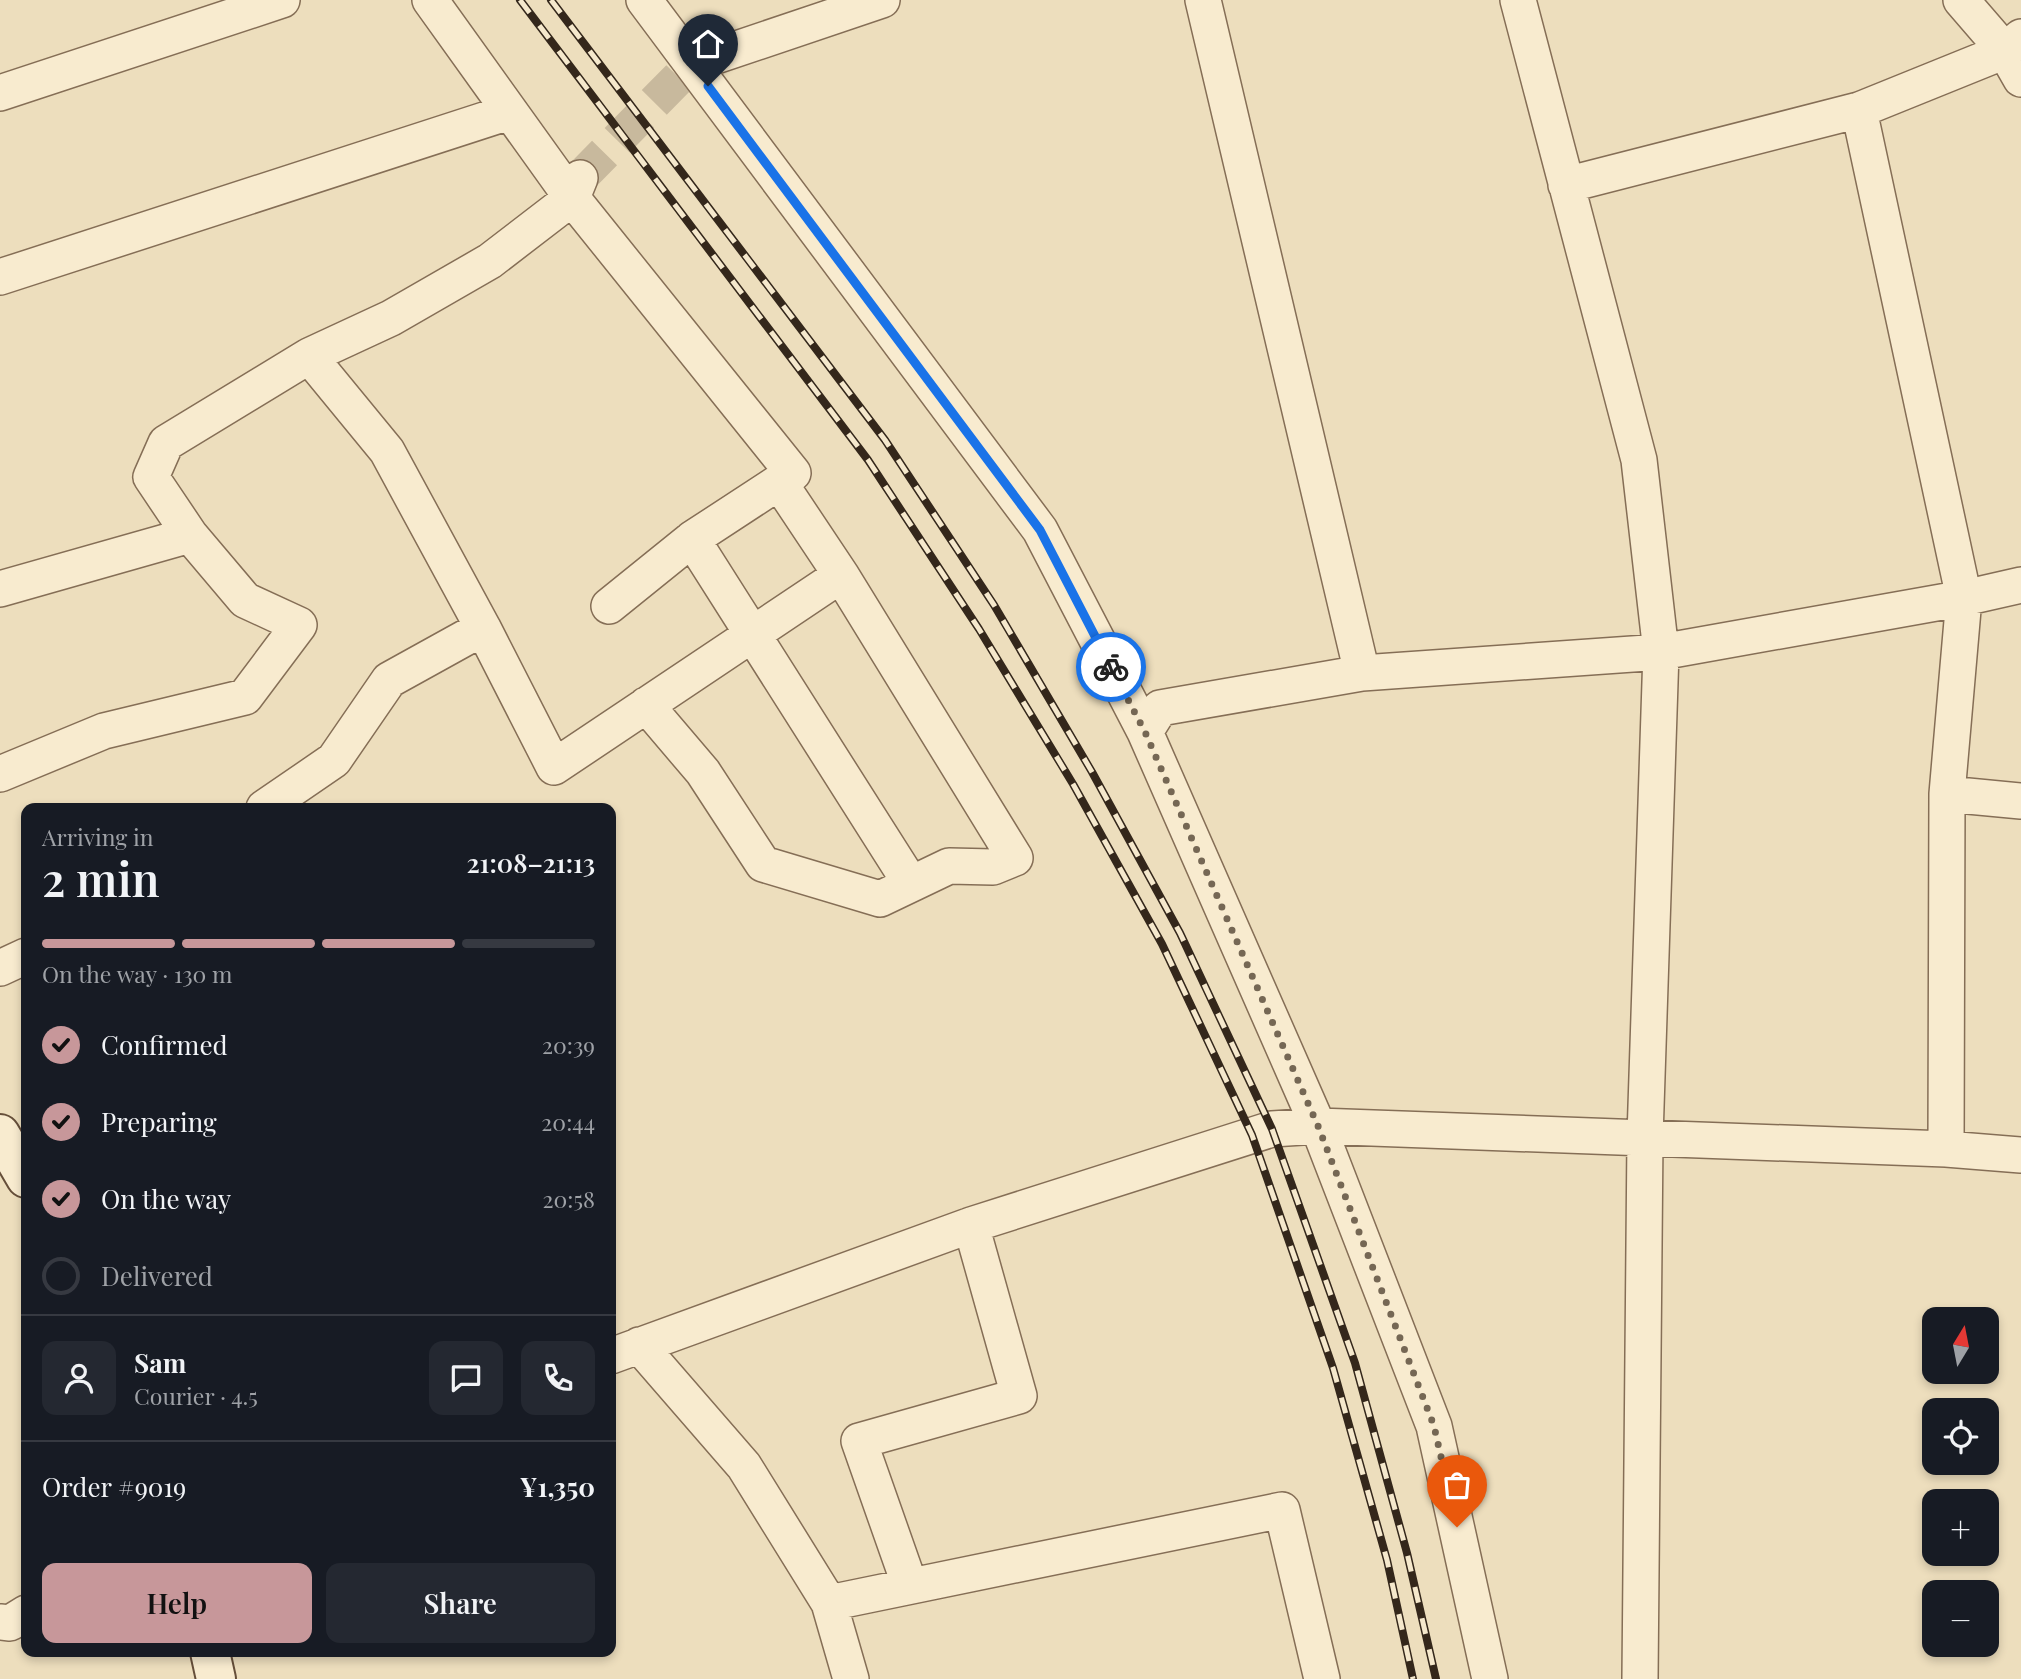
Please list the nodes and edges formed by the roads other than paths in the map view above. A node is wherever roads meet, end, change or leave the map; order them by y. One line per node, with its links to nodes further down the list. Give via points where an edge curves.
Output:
1 (282, 0): 10 (street)
2 (429, 0): 12 (street)
3 (644, 0): 9 (street)
4 (882, 0): 9 (street)
5 (1203, 0): 28 (street)
6 (1518, 0): 13 (street)
7 (1961, 0): 8 (street)
8 (2016, 56): 11 (street)
9 (692, 64): 30 (street, via 1040,530)
10 (0, 93)
11 (1859, 110): 13 (street); 23 (street)
12 (509, 112): 14 (street); 15 (street)
13 (1566, 185): 27 (street, via 1639,460)
14 (576, 188): 16 (street, via 490,261 391,318); 17 (street, via 793,473)
15 (0, 277)
16 (309, 356): 18 (street, via 166,443 151,477); 25 (street, via 387,451)
17 (779, 482): 19 (street); 20 (street)
18 (190, 535): 22 (street); 31 (street, via 245,600 299,625 245,697 104,731)
19 (692, 539): 24 (street); 26 (street)
20 (841, 575): 26 (street); 35 (street, via 1015,858 993,867 949,866)
21 (2021, 585): 23 (street)
22 (0, 589)
23 (1964, 598): 27 (street); 32 (street)
24 (609, 606)
25 (482, 628): 29 (street, via 554,767); 34 (street, via 389,680 334,760)
26 (751, 634): 29 (street); 35 (street)
27 (1661, 652): 28 (street); 40 (street)
28 (1362, 673): 30 (street, via 1160,708)
29 (646, 705): 35 (street, via 703,772 764,864 880,899)
30 (1145, 732): 38 (street)
31 (0, 774)
32 (1947, 794): 33 (street); 41 (street)
33 (2021, 802)
34 (271, 803)
35 (911, 884)
36 (21, 958): 37 (street)
37 (0, 968)
38 (1318, 1126): 40 (street); 44 (street, via 1272,1129); 54 (street, via 1434,1426)
39 (0, 1134): 43 (main road)
40 (1645, 1137): 41 (street); 55 (street)
41 (1946, 1149): 42 (street)
42 (2021, 1155)
43 (21, 1170)
44 (971, 1225): 45 (street); 46 (street, via 1019,1396 859,1441)
45 (625, 1350): 47 (street, via 744,1466)
46 (910, 1586): 47 (street); 53 (street, via 1282,1510)
47 (829, 1603): 52 (street)
48 (21, 1616): 49 (street, via 10,1623)
49 (0, 1622)
50 (211, 1657): 51 (main road)
51 (216, 1679)
52 (851, 1679)
53 (1322, 1679)
54 (1490, 1679)
55 (1640, 1679)

